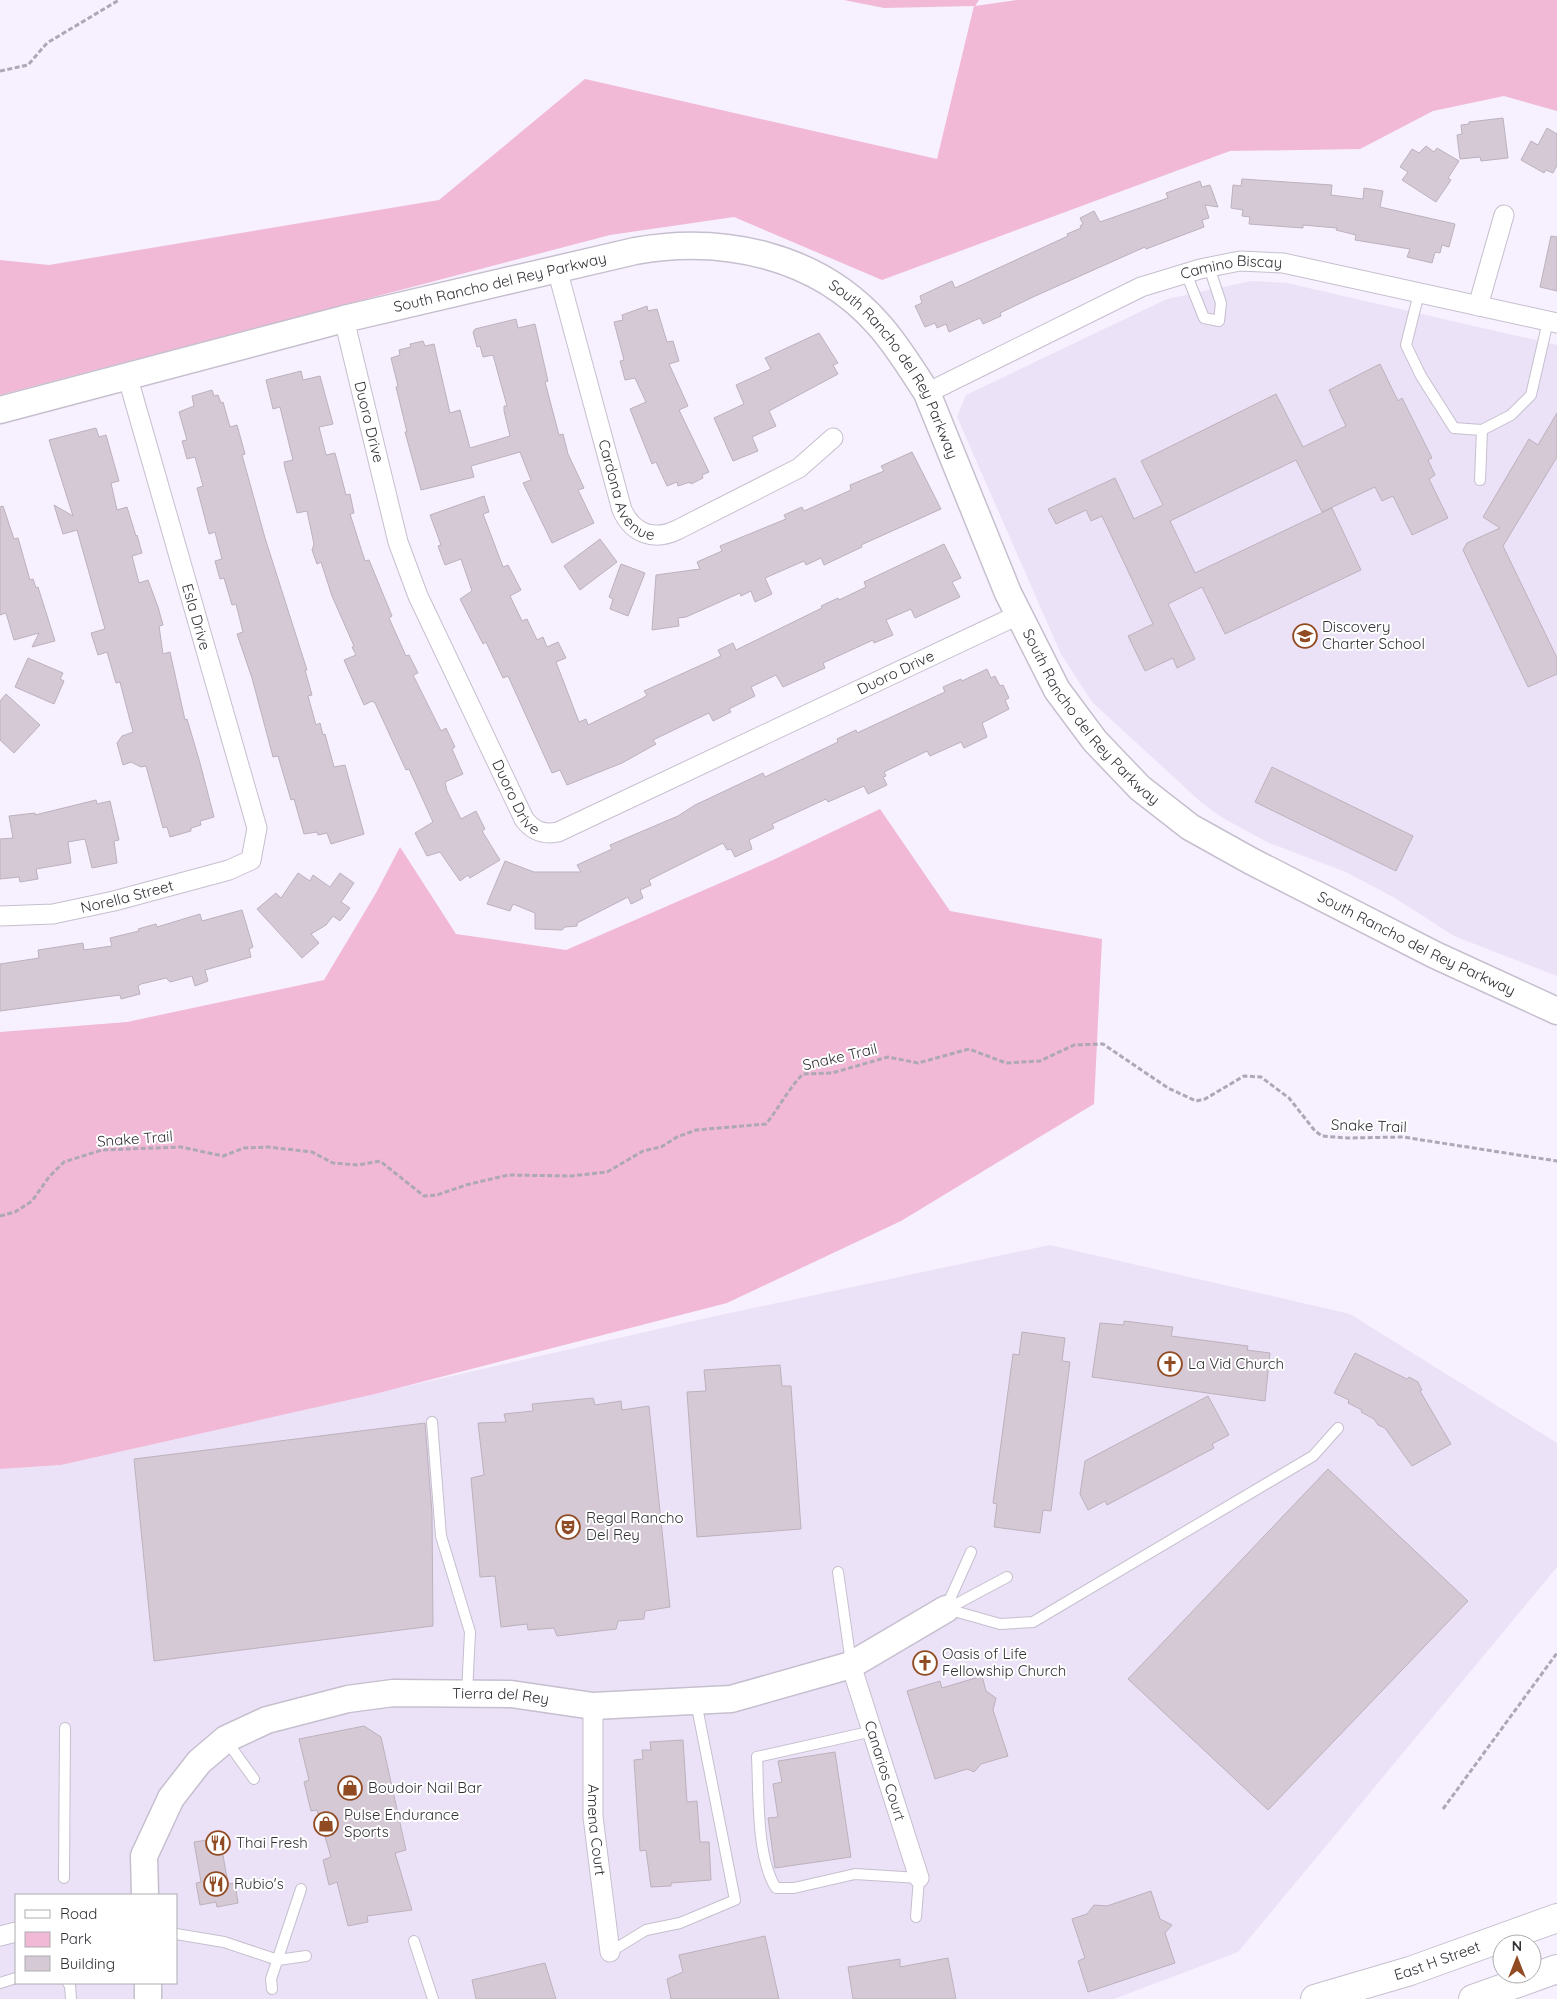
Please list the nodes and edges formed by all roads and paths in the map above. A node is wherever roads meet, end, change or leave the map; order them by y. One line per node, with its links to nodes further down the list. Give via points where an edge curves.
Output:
1 (119, 0): 2 (path, via 47,42 28,65)
2 (0, 71)
3 (1504, 215): 8 (street)
4 (1209, 267): 6 (street, Camino Biscay); 6 (lane, via 1221,302 1219,320 1204,318); 7 (street, Camino Biscay, via 1240,261 1283,263)
5 (557, 269): 9 (street, South Rancho del Rey Parkway); 12 (street, South Rancho del Rey Parkway, via 635,251 687,244 739,248 783,261 825,281 862,308 879,324); 15 (street, Cardona Avenue, via 622,510 640,532 658,536 677,530 799,468)
6 (1186, 273): 12 (street, Camino Biscay, via 1141,288)
7 (1419, 293): 8 (street, Camino Biscay); 14 (lane, via 1406,345 1454,428)
8 (1478, 306): 10 (street, Camino Biscay)
9 (344, 319): 11 (street, South Rancho del Rey Parkway); 17 (street, Duoro Drive, via 398,542 418,596 524,819 534,830 550,834 558,832)
10 (1552, 322): 14 (lane, via 1531,395 1511,415)
11 (127, 375): 13 (street, South Rancho del Rey Parkway); 18 (street, Esla Drive, via 257,828)
12 (927, 393): 17 (street, South Rancho del Rey Parkway)
13 (0, 410)
14 (1482, 430): 16 (lane)
15 (833, 438)
16 (1480, 480)
17 (1018, 615): 20 (street, South Rancho del Rey Parkway, via 1057,690 1095,741 1140,788 1190,827 1435,955)
18 (251, 860): 19 (street, Norella Street, via 229,870 114,901 53,914)
19 (0, 916)
20 (1557, 1011)
21 (1557, 1161): 22 (path, Snake Trail, via 1403,1137 1322,1136 1314,1131 1289,1098 1261,1077 1244,1076 1205,1099 1196,1100 1168,1088 1103,1044 1074,1044 1040,1061 1006,1063 968,1049 918,1064 888,1058 832,1073 803,1074 766,1124 696,1130 661,1147 643,1151 616,1168 592,1174 508,1175 424,1196 380,1161 358,1165 333,1163 312,1152 268,1146 244,1148 223,1156 181,1148 102,1150 64,1162 32,1201 15,1212)
22 (0, 1216)
23 (432, 1422): 31 (lane, via 441,1536 470,1632)
24 (1338, 1428): 28 (lane, via 1313,1456 1034,1622 1000,1624)
25 (971, 1552): 28 (lane)
26 (838, 1572): 30 (lane)
27 (1007, 1577): 28 (lane)
28 (946, 1609): 30 (street, Tierra del Rey)
29 (1557, 1653): 38 (path)
30 (851, 1665): 32 (street, Tierra del Rey, via 731,1699); 35 (street, Canarios Court)
31 (467, 1694): 33 (street, Tierra del Rey, via 511,1694); 36 (street, Tierra del Rey, via 393,1693 348,1699 267,1720)
32 (696, 1701): 33 (street, Tierra del Rey); 49 (lane, via 735,1900 680,1923 646,1930)
33 (593, 1706): 49 (street, Amena Court, via 593,1817)
34 (65, 1728): 39 (lane)
35 (873, 1732): 40 (street, Canarios Court); 40 (lane, via 757,1757 760,1834 771,1880 776,1888 794,1888 855,1874)
36 (226, 1739): 37 (lane); 42 (street, Tierra del Rey, via 199,1762 171,1798 144,1856)
37 (254, 1779)
38 (1443, 1809)
39 (64, 1878)
40 (919, 1878): 43 (lane)
41 (301, 1889): 51 (lane)
42 (145, 1894)
43 (916, 1916)
44 (1557, 1918): 61 (main road, East H Street, via 1410,1971)
45 (15, 1932): 47 (street)
46 (178, 1934): 51 (lane, via 224,1942)
47 (0, 1936)
48 (414, 1941): 60 (lane)
49 (610, 1952)
50 (306, 1956): 51 (lane)
51 (278, 1960): 57 (lane)
52 (1557, 1969): 62 (main road)
53 (15, 1978): 54 (lane)
54 (0, 1983)
55 (69, 1984): 58 (lane)
56 (148, 1984): 59 (street)
57 (272, 1989)
58 (71, 1999)
59 (148, 1999)
60 (433, 1999)
61 (1315, 1999)
62 (1473, 1999)

